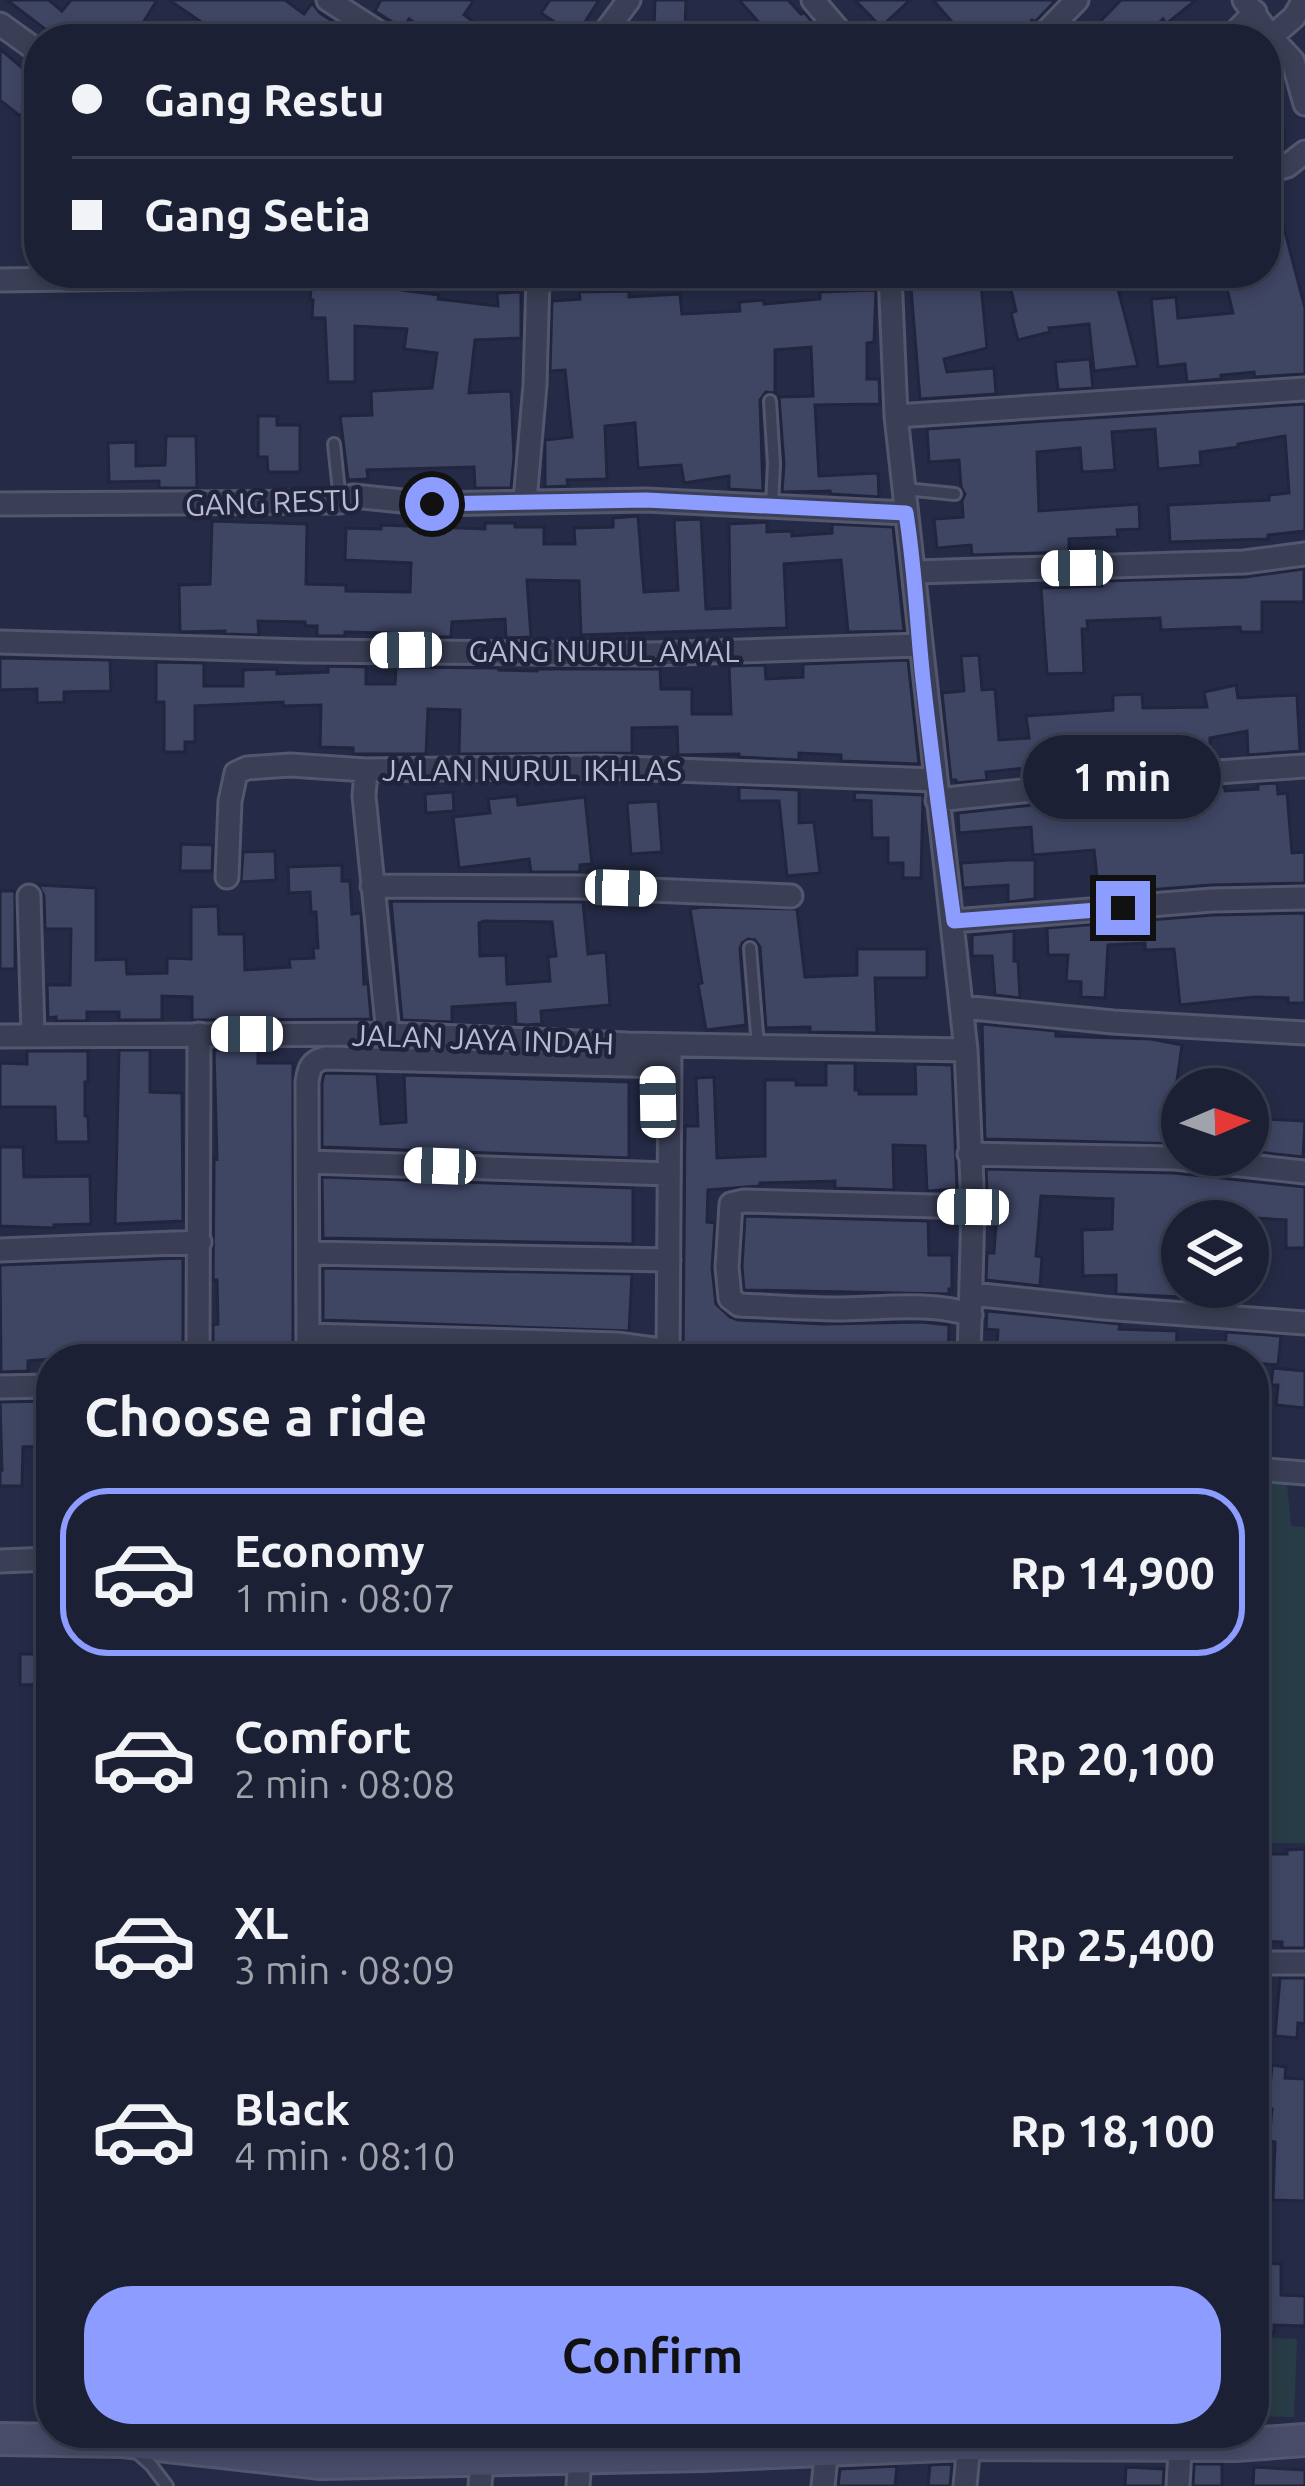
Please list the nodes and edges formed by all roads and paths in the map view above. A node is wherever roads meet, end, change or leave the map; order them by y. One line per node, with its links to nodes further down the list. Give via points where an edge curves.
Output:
1 (328, 0): 7 (street)
2 (598, 0): 6 (street)
3 (813, 0): 8 (street)
4 (1077, 0): 9 (street)
5 (1304, 0): 10 (street)
6 (624, 6)
7 (366, 24)
8 (833, 24)
9 (1054, 24)
10 (1281, 28)
11 (1299, 55): 12 (street)
12 (1305, 104)
13 (538, 288): 21 (street)
14 (896, 288): 17 (street)
15 (1305, 389): 17 (street)
16 (770, 401): 24 (lane)
17 (896, 416): 19 (street)
18 (334, 444): 22 (lane)
19 (905, 489): 20 (lane); 25 (street)
20 (955, 494)
21 (525, 501): 22 (street, GANG RESTU); 24 (street, GANG RESTU)
22 (340, 502): 23 (street, GANG RESTU)
23 (0, 504)
24 (772, 507): 25 (street, GANG RESTU)
25 (906, 513): 27 (street)
26 (1305, 554): 27 (street)
27 (915, 572): 29 (street)
28 (0, 642): 29 (street, GANG NURUL AMAL, via 652,654)
29 (920, 645): 32 (street)
30 (1305, 766): 32 (street, JALAN NURUL IKHLAS)
31 (365, 770): 32 (street, JALAN NURUL IKHLAS, via 600,767); 33 (street, JALAN NURUL IKHLAS, via 290,765 236,773); 34 (street)
32 (936, 790): 38 (street)
33 (227, 877)
34 (372, 886): 36 (street); 44 (street)
35 (29, 896): 42 (street)
36 (791, 896)
37 (1305, 898): 38 (street)
38 (954, 921): 40 (street)
39 (750, 948): 46 (lane)
40 (962, 1006): 41 (street); 47 (street)
41 (1305, 1033)
42 (33, 1034): 43 (street, JALAN JAYA INDAH); 45 (street, JALAN JAYA INDAH)
43 (200, 1034): 44 (street, JALAN JAYA INDAH); 54 (street)
44 (388, 1034): 48 (street, JALAN JAYA INDAH)
45 (0, 1036)
46 (758, 1046): 47 (street, JALAN JAYA INDAH); 48 (street, JALAN JAYA INDAH)
47 (966, 1050): 49 (street)
48 (664, 1056): 50 (street, via 316,1060 309,1068); 52 (street)
49 (969, 1154): 51 (street, via 1175,1158); 53 (street)
50 (309, 1162): 52 (street); 56 (street)
51 (1305, 1172)
52 (664, 1174): 57 (street)
53 (973, 1207): 58 (street); 58 (street, via 731,1204 727,1267 730,1298 740,1305)
54 (200, 1242): 55 (street); 61 (street)
55 (0, 1250)
56 (308, 1253): 57 (street); 60 (street)
57 (663, 1260): 64 (street)
58 (971, 1305): 59 (street); 65 (street)
59 (1305, 1323)
60 (309, 1335): 62 (street); 63 (street)
61 (198, 1344)
62 (309, 1344)
63 (616, 1344)
64 (663, 1344)
65 (970, 1344)
66 (36, 1386): 67 (street)
67 (0, 1387)
68 (1269, 1470): 69 (street)
69 (1305, 1473)
70 (36, 1560): 71 (street)
71 (0, 1561)
72 (1269, 1963): 73 (street)
73 (1305, 1963)
74 (0, 2438): 75 (street)
75 (36, 2438)
76 (1269, 2439): 77 (street)
77 (1305, 2440)
78 (134, 2448): 89 (lane)
79 (180, 2448): 88 (street)
80 (421, 2448): 88 (street)
81 (427, 2448): 87 (street)
82 (684, 2448): 86 (street)
83 (813, 2448): 90 (street)
84 (960, 2448): 91 (street)
85 (1180, 2448): 92 (street)
86 (579, 2472): 87 (street)
87 (481, 2473)
88 (320, 2475)
89 (166, 2486)
90 (823, 2486)
91 (965, 2486)
92 (1178, 2486)

